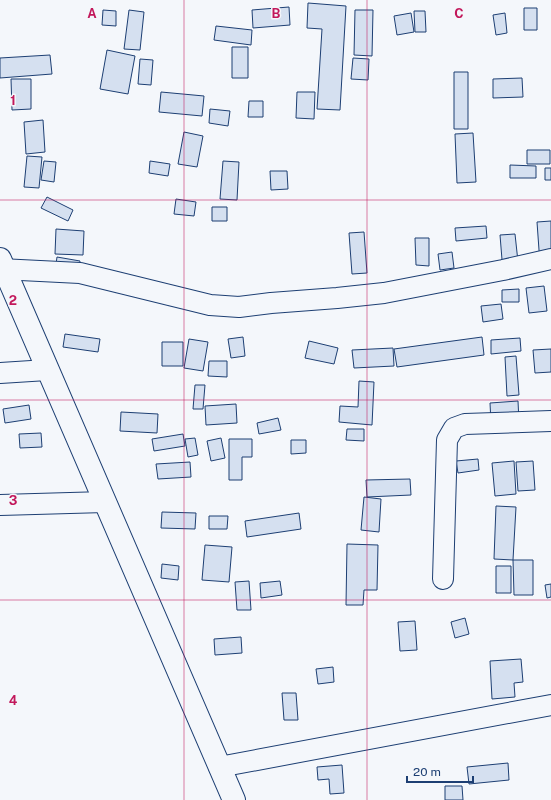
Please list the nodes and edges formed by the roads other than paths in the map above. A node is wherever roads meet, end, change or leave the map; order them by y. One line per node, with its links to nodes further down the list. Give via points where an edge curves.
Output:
1 (551, 259): 2 (street, via 384,293 239,307 210,305 80,274)
2 (2, 266): 3 (street)
3 (47, 370): 4 (street); 6 (street)
4 (0, 373)
5 (551, 421): 8 (street, via 465,424 454,428 447,440)
6 (105, 502): 7 (street); 10 (street)
7 (0, 505)
8 (443, 578)
9 (551, 705): 10 (street)
10 (219, 767): 11 (street)
11 (234, 800)

